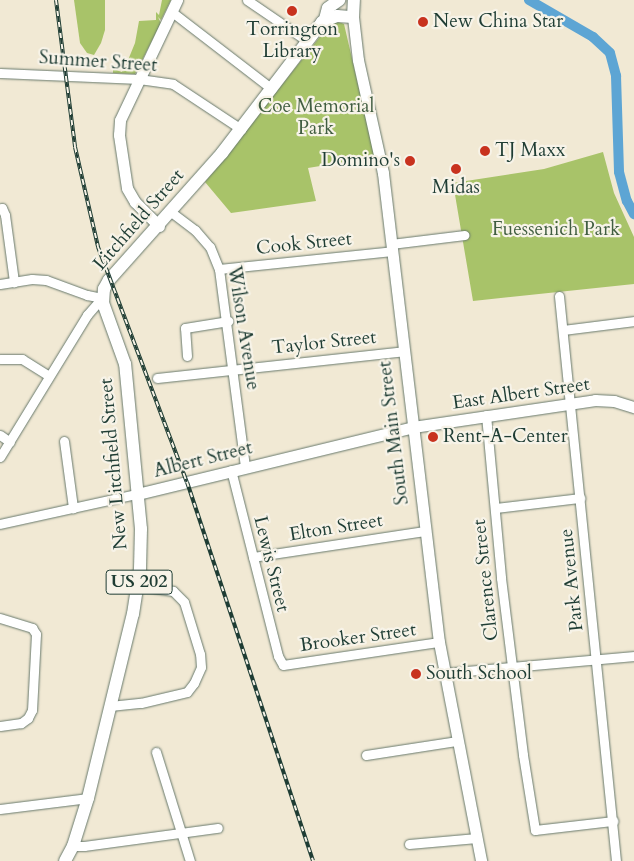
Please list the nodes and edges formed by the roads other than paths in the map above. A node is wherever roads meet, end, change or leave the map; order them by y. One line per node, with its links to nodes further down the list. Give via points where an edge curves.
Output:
1 (178, 0): 5 (main road)
2 (247, 0): 8 (street)
3 (339, 0): 7 (highway, Litchfield Street, via 328,8)
4 (354, 0): 6 (highway, South Main Street)
5 (172, 12): 10 (main road); 11 (street)
6 (353, 17): 7 (highway); 17 (main road, South Main Street, via 358,60 382,173)
7 (325, 19): 8 (highway, Litchfield Street)
8 (307, 41): 11 (highway, Litchfield Street)
9 (0, 73): 10 (street, Summer Street)
10 (139, 79): 12 (street, Summer Street, via 173,84); 15 (main road, via 120,120 119,135 127,188 135,202)
11 (272, 89): 12 (highway, Litchfield Street)
12 (240, 129): 14 (highway, Litchfield Street)
13 (0, 209): 19 (street, via 5,215)
14 (171, 212): 15 (highway, Litchfield Street); 18 (street, Wilson Avenue, via 195,230 210,247)
15 (159, 226): 22 (highway, Litchfield Street, via 109,280)
16 (464, 234): 17 (street, Cook Street)
17 (392, 247): 18 (street, Cook Street); 26 (main road, South Main Street)
18 (219, 269): 23 (street, Wilson Avenue)
19 (14, 282): 20 (street); 22 (street, via 46,280)
20 (0, 284)
21 (559, 296): 25 (street, Park Avenue)
22 (102, 298): 30 (street, Litchfield Street, via 90,310); 42 (highway, New Litchfield Street / US 202, via 125,364)
23 (228, 321): 27 (street, via 185,328); 29 (street, Wilson Avenue)
24 (634, 321): 25 (street)
25 (563, 330): 32 (street, Park Avenue)
26 (404, 351): 29 (street, Taylor Street); 35 (main road, South Main Street)
27 (187, 356)
28 (0, 359): 30 (street, via 22,359)
29 (234, 369): 31 (street, Taylor Street); 40 (street, Wilson Avenue)
30 (49, 376): 38 (street, Litchfield Street)
31 (157, 378)
32 (570, 404): 33 (main road, East Albert Street, via 604,400); 34 (main road, East Albert Street); 43 (street, Park Avenue)
33 (634, 407)
34 (486, 415): 35 (main road, East Albert Street); 45 (street, Clarence Street)
35 (413, 427): 40 (main road, Albert Street); 47 (main road, South Main Street)
36 (0, 435): 38 (street)
37 (64, 441): 44 (street)
38 (10, 442): 39 (street, Litchfield Street)
39 (0, 457)
40 (245, 467): 41 (main road, Albert Street)
41 (231, 470): 42 (main road, Albert Street); 48 (street, Lewis Street)
42 (137, 494): 44 (street, Albert Street); 49 (highway, New Litchfield Street / US 202, via 141,555)
43 (580, 498): 45 (street); 53 (street, Park Avenue)
44 (73, 508): 46 (street, Albert Street)
45 (496, 508): 55 (street, Clarence Street)
46 (0, 524)
47 (425, 531): 48 (street, Elton Street); 51 (main road, South Main Street)
48 (253, 557): 54 (street, Lewis Street)
49 (138, 586): 57 (highway, New Litchfield Street / US 202); 57 (street, via 173,591 184,602 201,667 187,692)
50 (0, 618): 58 (street, via 32,628 36,634 32,710 21,723)
51 (439, 642): 54 (street, Brooker Street); 56 (main road, South Main Street)
52 (634, 656): 53 (street)
53 (596, 659): 55 (street); 64 (street, Park Avenue)
54 (283, 665)
55 (512, 667): 56 (street); 64 (street, Clarence Street, via 536,830)
56 (444, 673): 59 (main road, South Main Street)
57 (110, 706): 62 (highway, New Litchfield Street / US 202)
58 (0, 726)
59 (456, 741): 61 (street); 67 (main road, South Main Street)
60 (156, 752): 66 (street)
61 (366, 755)
62 (88, 798): 63 (street); 69 (highway, New Litchfield Street / US 202)
63 (0, 809)
64 (612, 821): 73 (street, Park Avenue)
65 (218, 828): 66 (street)
66 (181, 833): 69 (street); 71 (street)
67 (477, 838): 68 (street); 72 (main road, South Main Street)
68 (409, 844)
69 (73, 846): 70 (highway, New Litchfield Street / US 202)
70 (64, 861)
71 (190, 861)
72 (481, 861)
73 (616, 861)

